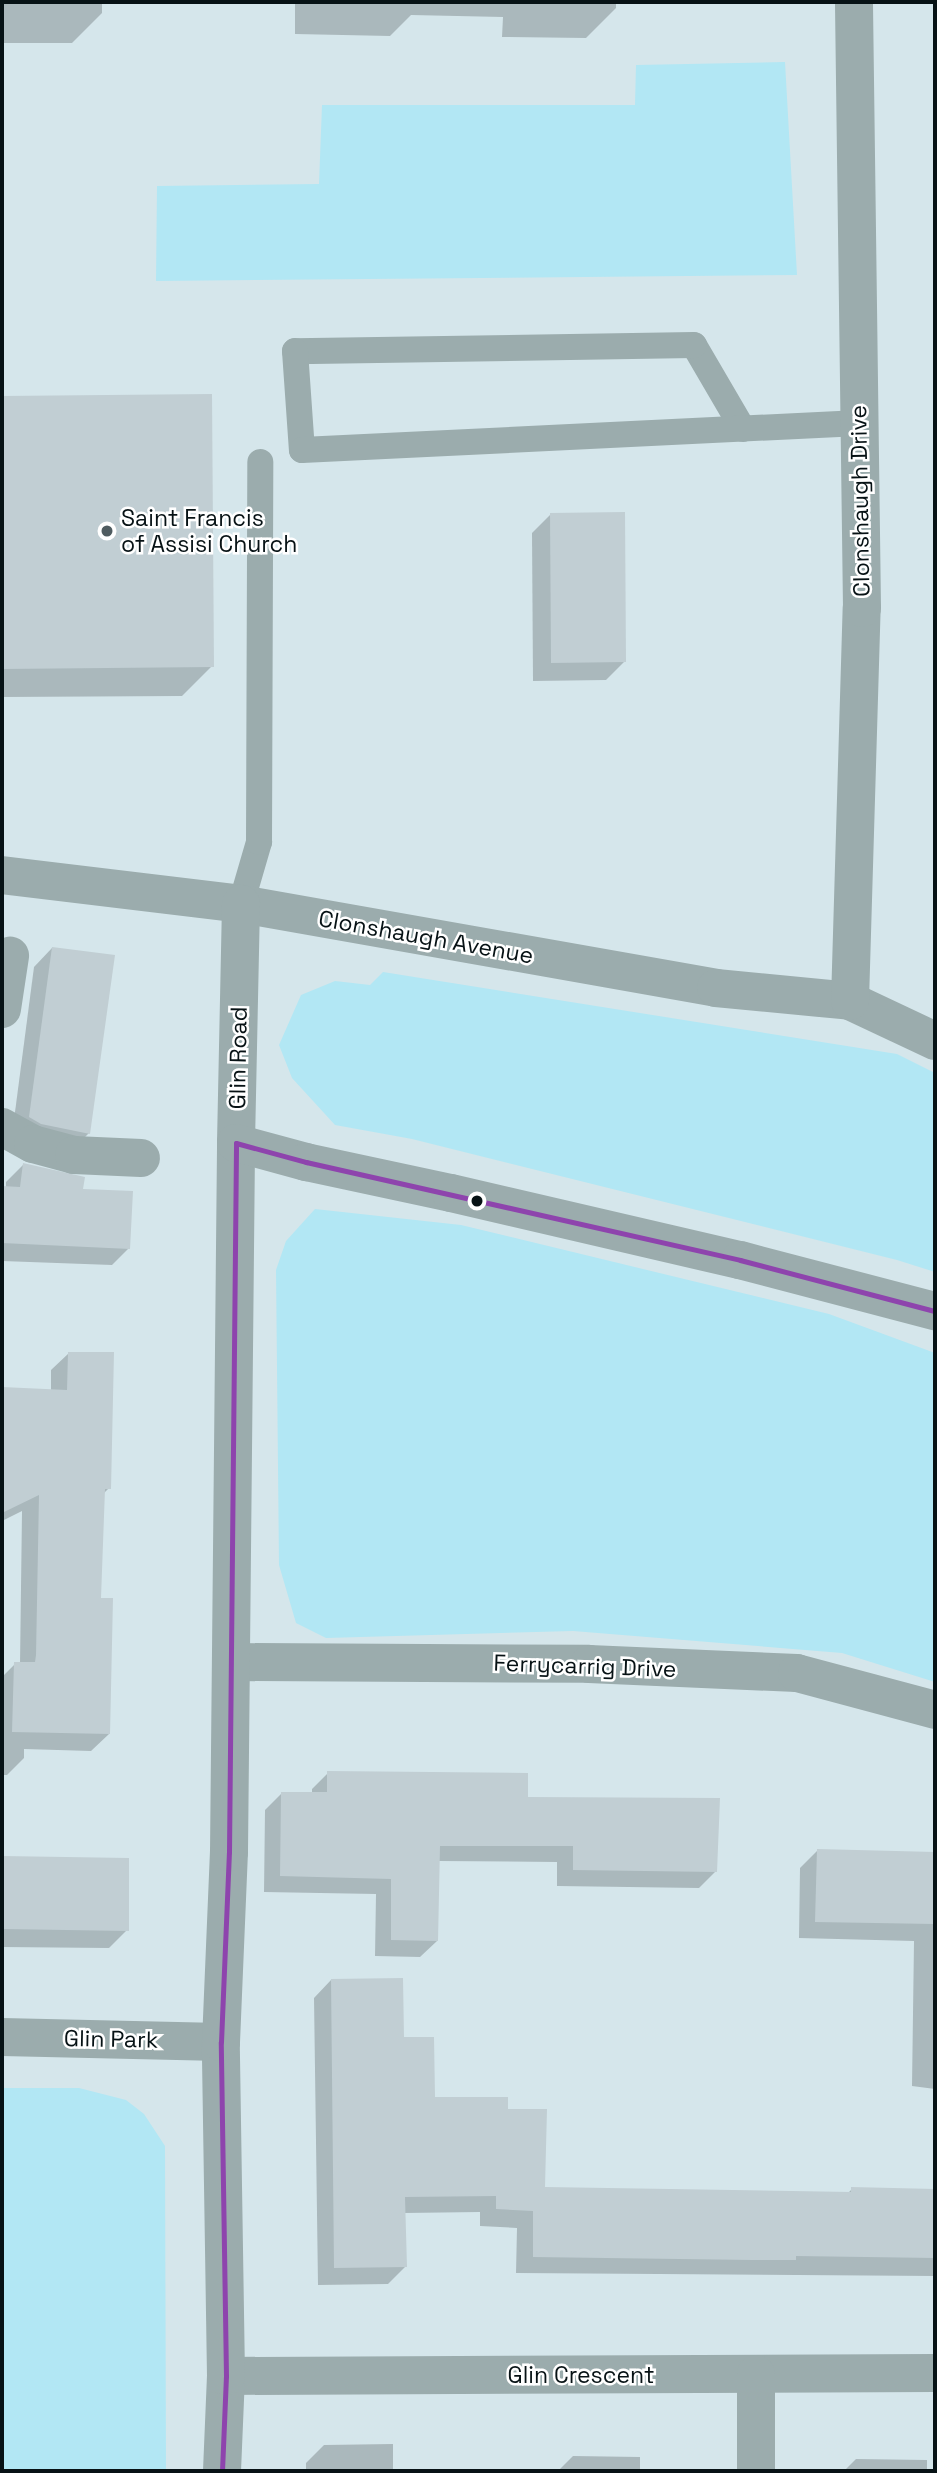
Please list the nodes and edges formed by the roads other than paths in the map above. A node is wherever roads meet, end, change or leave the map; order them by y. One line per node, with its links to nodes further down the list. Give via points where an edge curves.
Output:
1 (853, 2): 2 (street, Clonshaugh Drive)
2 (859, 424): 3 (lane); 8 (street, Clonshaugh Drive, via 862,608)
3 (743, 429): 3 (lane, via 302,450 295,351 694,345)
4 (260, 462): 6 (lane, via 259,842)
5 (2, 875): 6 (street, Clonshaugh Avenue)
6 (241, 904): 8 (street, Clonshaugh Avenue, via 716,988); 12 (street, Glin Road)
7 (10, 956): 9 (street)
8 (850, 1001): 10 (street, Clonshaugh Avenue)
9 (2, 1009)
10 (935, 1041)
11 (2, 1127): 13 (street, via 33,1144 74,1155)
12 (236, 1143): 14 (street, via 740,1260); 15 (street, Glin Road)
13 (141, 1158)
14 (935, 1311)
15 (231, 1661): 16 (street, Ferrycarrig Drive, via 589,1664 797,1673); 18 (street, Glin Road)
16 (935, 1710)
17 (2, 2037): 18 (street, Glin Park)
18 (221, 2042): 21 (street, Glin Road)
19 (935, 2373): 20 (street, Glin Crescent)
20 (756, 2374): 21 (street, Glin Crescent); 23 (street)
21 (226, 2376): 22 (street, Glin Road)
22 (222, 2471)
23 (756, 2471)

